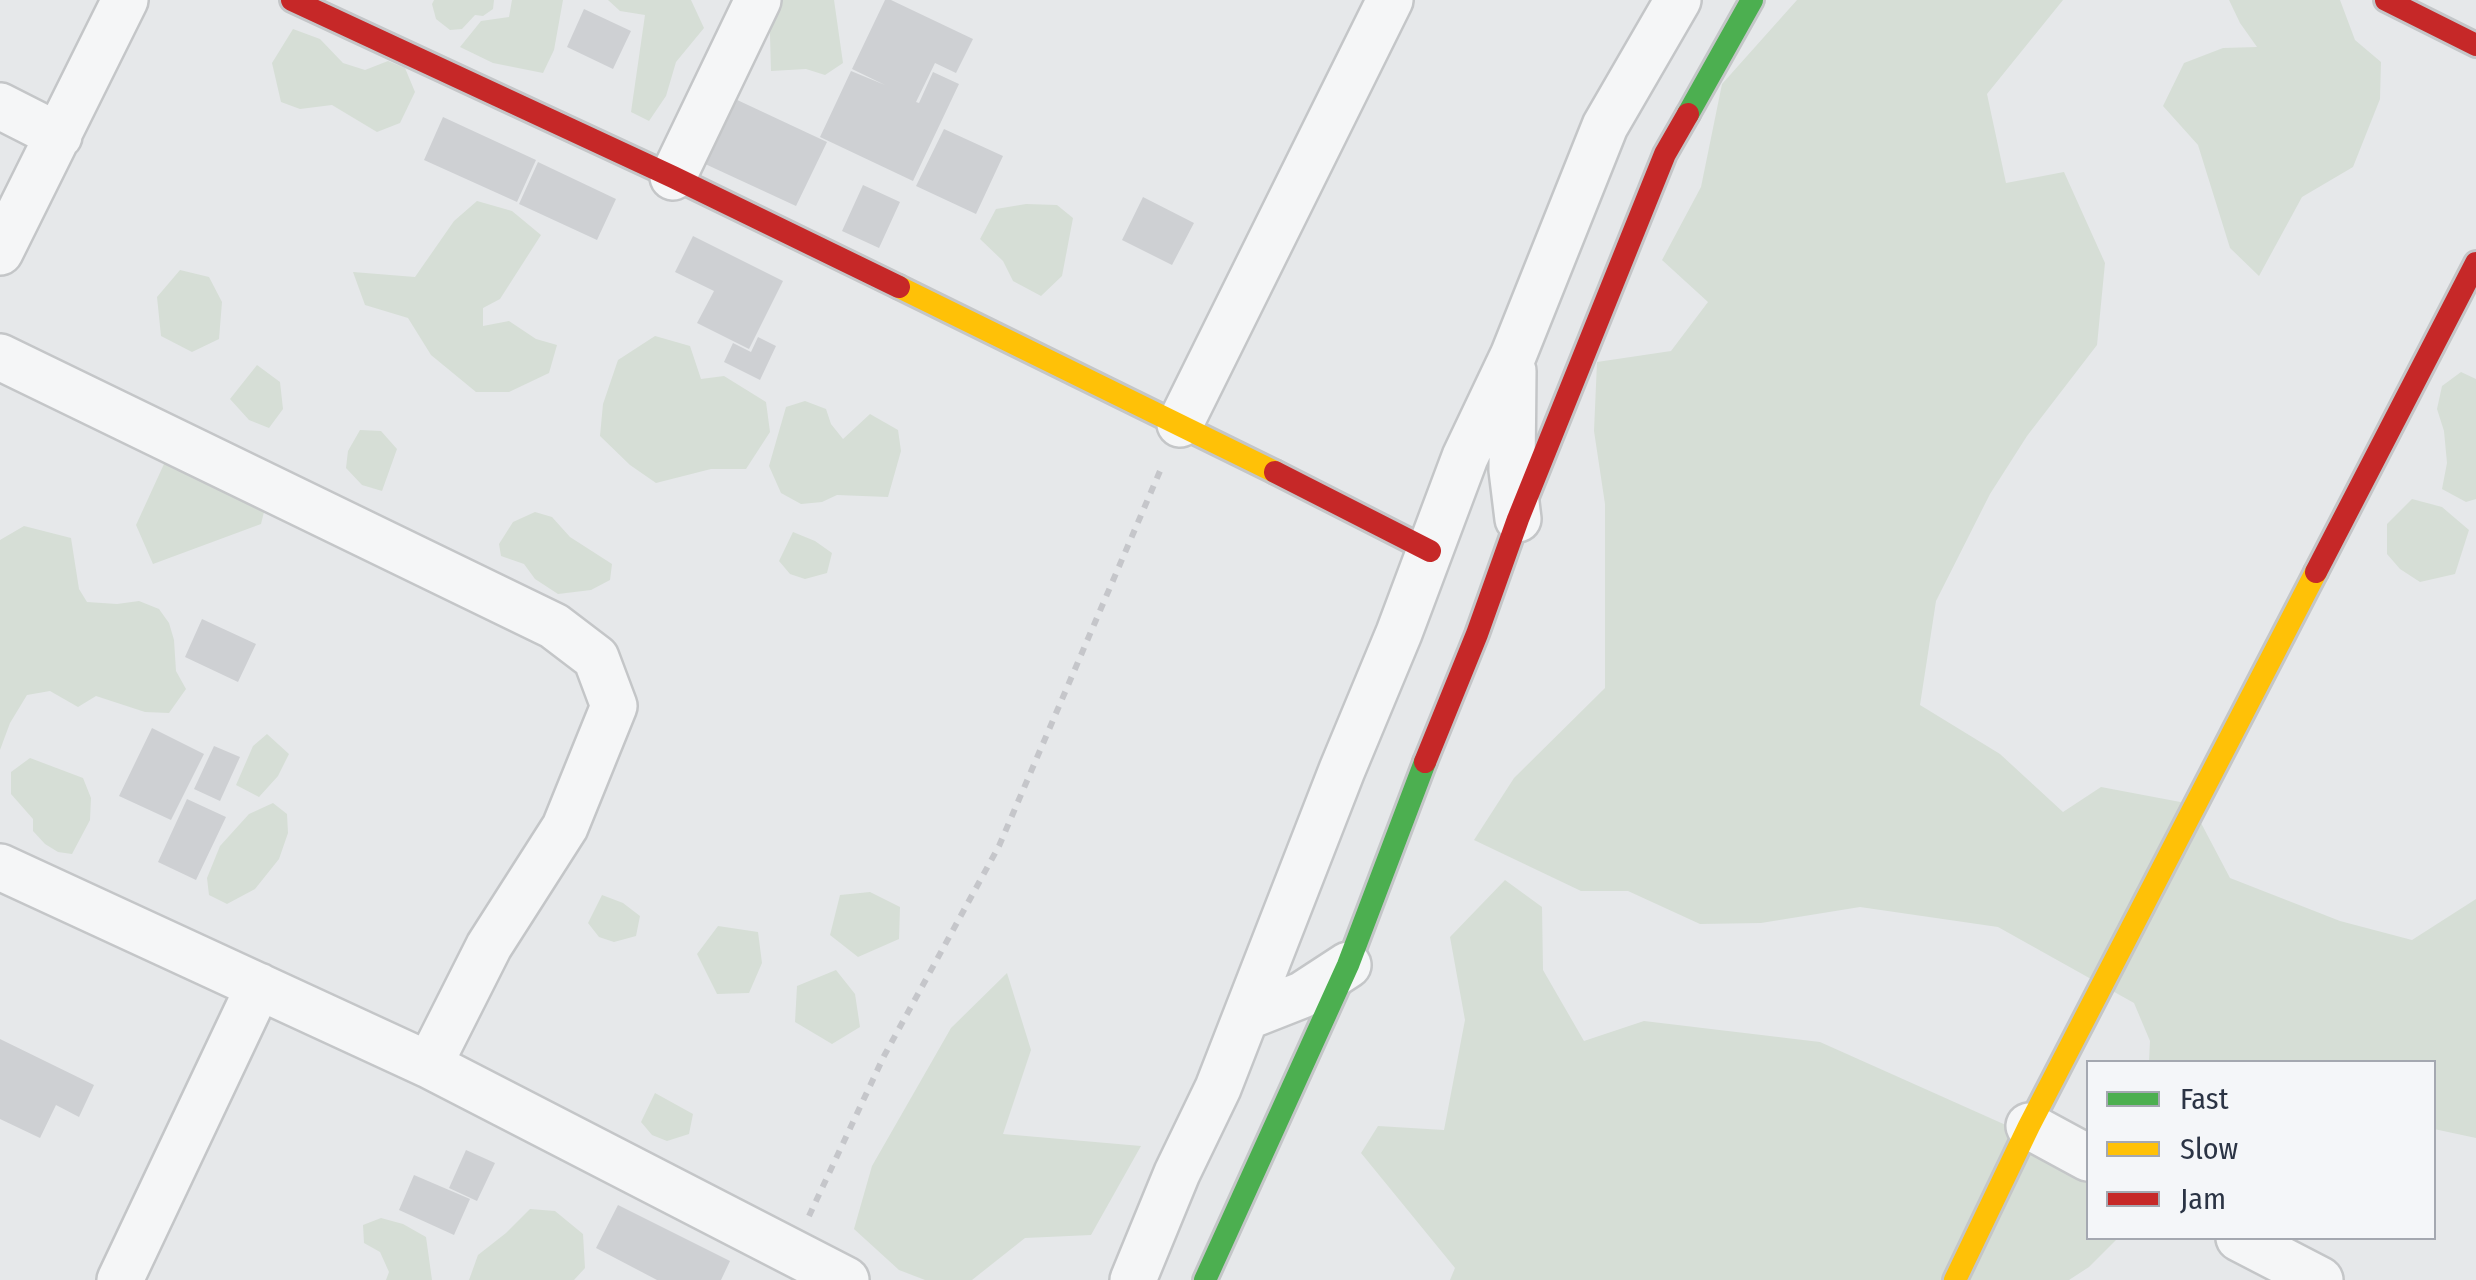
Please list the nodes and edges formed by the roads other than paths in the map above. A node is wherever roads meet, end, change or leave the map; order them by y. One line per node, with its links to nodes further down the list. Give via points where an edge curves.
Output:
1 (125, 0): 10 (street)
2 (292, 0): 11 (street)
3 (758, 0): 11 (street)
4 (1390, 0): 16 (street)
5 (1678, 0): 14 (street, via 1605,126)
6 (1752, 0): 17 (street, via 1664,154)
7 (2386, 0): 8 (street)
8 (2476, 45)
9 (0, 106): 10 (street)
10 (59, 136): 12 (street)
11 (673, 177): 16 (street)
12 (0, 252)
13 (2476, 263): 24 (street)
14 (1512, 356): 17 (street); 18 (street)
15 (0, 358): 23 (street, via 554,626 596,658 614,706 565,827 489,946)
16 (1180, 424): 18 (street)
17 (1518, 518): 20 (street)
18 (1430, 551): 22 (street)
19 (0, 867): 21 (street)
20 (1348, 966): 22 (street, via 1302,995); 31 (street)
21 (259, 986): 23 (street); 28 (street)
22 (1246, 1017): 30 (street)
23 (429, 1066): 27 (street)
24 (2029, 1126): 25 (street); 32 (street)
25 (2086, 1157)
26 (2243, 1240): 33 (street)
27 (785, 1267): 29 (street)
28 (120, 1280)
29 (846, 1280)
30 (1132, 1280)
31 (1206, 1280)
32 (1955, 1280)
33 (2320, 1280)

